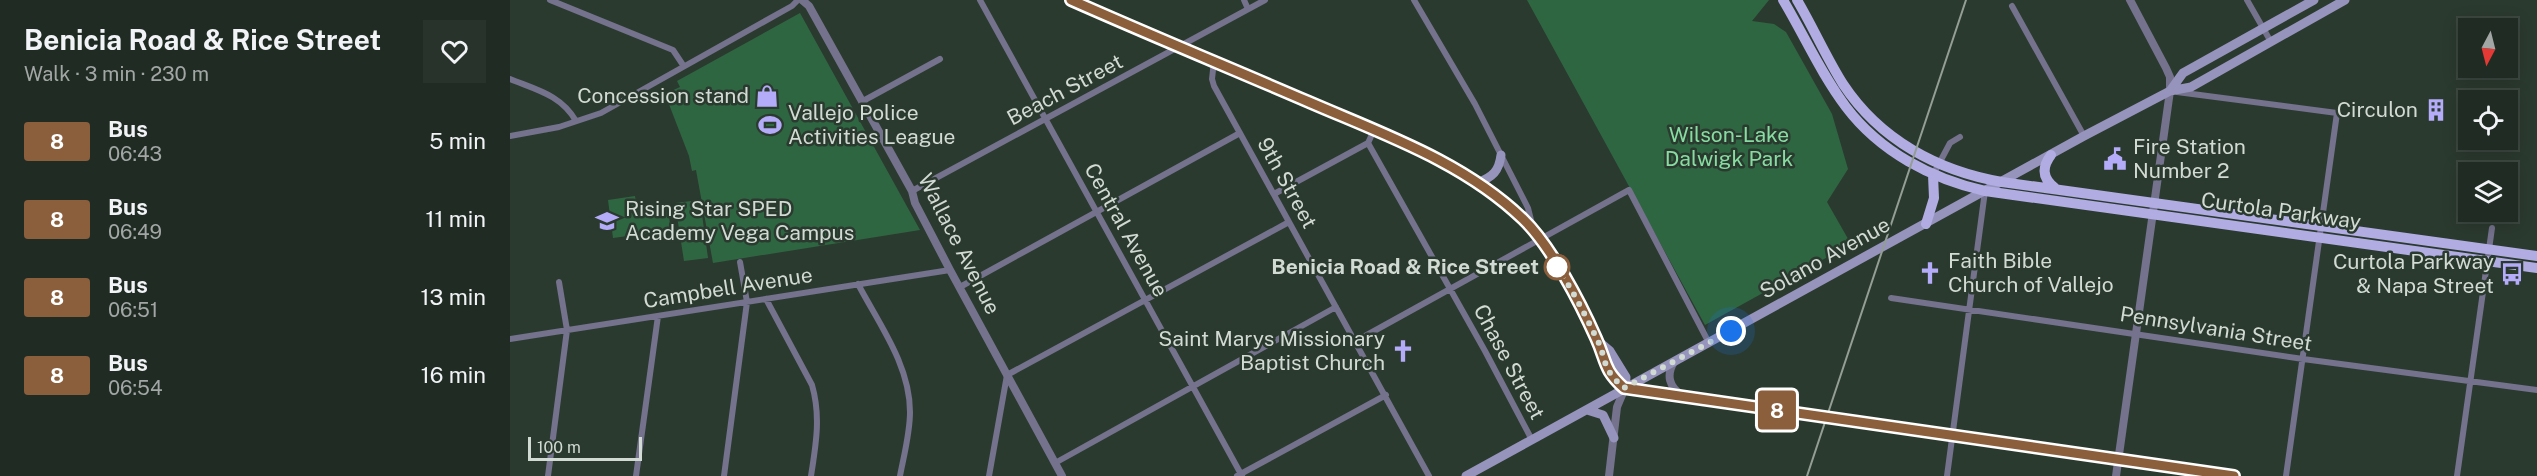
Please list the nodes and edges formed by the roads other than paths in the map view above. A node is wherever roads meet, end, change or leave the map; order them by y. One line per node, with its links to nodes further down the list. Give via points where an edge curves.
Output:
1 (550, 0): 22 (street, via 673,50)
2 (800, 0): 22 (street); 25 (street, Wallace Avenue, via 810,6)
3 (980, 0): 26 (street, Central Avenue)
4 (1071, 0): 14 (main road)
5 (1244, 0): 16 (street)
6 (1265, 0): 16 (street, Beach Street)
7 (1414, 0): 35 (street)
8 (1783, 0): 37 (main road, Curtola Parkway, via 1846,108 1885,146)
9 (1797, 0): 36 (main road, Curtola Parkway, via 1856,101 1891,136)
10 (2130, 0): 24 (street, via 2170,77)
11 (2247, 0): 17 (street)
12 (2314, 0): 17 (main road, Solano Avenue)
13 (2345, 0): 18 (main road, Solano Avenue)
14 (1082, 2): 19 (main road)
15 (2012, 6): 31 (street)
16 (1248, 9): 19 (street, Beach Street)
17 (2263, 28): 18 (street); 24 (main road, Solano Avenue, via 2183,73)
18 (2271, 42): 24 (main road, Solano Avenue, via 2191,87)
19 (1181, 46): 21 (main road); 26 (street, Beach Street)
20 (940, 58): 25 (street)
21 (1214, 61): 28 (main road); 29 (street, 9th Street, via 1214,86)
22 (683, 65): 27 (street, via 601,113)
23 (510, 78): 27 (street, via 560,100)
24 (2170, 91): 31 (main road, Solano Avenue); 44 (street); 50 (street, via 2337,113)
25 (863, 101): 41 (street, Wallace Avenue)
26 (1046, 119): 41 (street, Beach Street); 45 (street, Central Avenue)
27 (576, 121): 30 (street)
28 (1374, 130): 33 (street); 39 (main road, via 1420,150)
29 (1240, 133): 43 (street, 9th Street); 45 (street)
30 (510, 136)
31 (2084, 136): 34 (main road, Solano Avenue)
32 (1960, 137): 36 (street, via 1950,143)
33 (1368, 143): 43 (street); 60 (street, Chase Street)
34 (2051, 154): 38 (main road, Solano Avenue); 40 (main road, via 2044,171 2048,183)
35 (1501, 155): 39 (main road, via 1496,172); 49 (street, via 1528,208)
36 (1937, 164): 37 (street); 38 (main road, Curtola Parkway)
37 (1933, 175): 42 (main road, Curtola Parkway); 47 (main road, via 1934,198)
38 (2002, 182): 40 (main road, Curtola Parkway); 42 (main road, Solano Avenue)
39 (1477, 183): 49 (main road)
40 (2055, 188): 44 (main road, Curtola Parkway)
41 (912, 190): 56 (street, Wallace Avenue)
42 (1985, 191): 44 (main road, Curtola Parkway); 47 (main road, Solano Avenue); 66 (street)
43 (1274, 194): 46 (street, 9th Street)
44 (2154, 208): 50 (main road, Curtola Parkway); 69 (street)
45 (1097, 212): 59 (street); 63 (street, Central Avenue)
46 (1289, 222): 63 (street); 65 (street, 9th Street)
47 (1926, 224): 72 (main road, Solano Avenue)
48 (2492, 228): 52 (street)
49 (1533, 229): 51 (main road)
50 (2321, 231): 52 (main road, Curtola Parkway); 73 (street)
51 (1540, 239): 60 (street); 72 (street, via 1629,190); 78 (main road, via 1572,291 1611,377)
52 (2488, 255): 53 (main road, Curtola Parkway); 55 (main road, Curtola Parkway); 76 (street)
53 (2537, 256)
54 (740, 262): 64 (street)
55 (2537, 268)
56 (950, 270): 58 (street, Campbell Avenue); 59 (street, Wallace Avenue)
57 (559, 282): 68 (street)
58 (858, 284): 62 (street, Campbell Avenue); 94 (street, via 908,384 909,418)
59 (960, 287): 75 (street, Wallace Avenue)
60 (1451, 290): 71 (street); 85 (street, Chase Street)
61 (1891, 298): 66 (street, Pennsylvania Street)
62 (766, 299): 64 (street, Campbell Avenue); 93 (street, via 816,398 818,423)
63 (1146, 299): 75 (street); 77 (street, Central Avenue)
64 (747, 302): 67 (street, Campbell Avenue); 92 (street)
65 (1336, 307): 71 (street, 9th Street); 77 (street)
66 (1970, 309): 69 (street, Pennsylvania Street); 83 (street)
67 (658, 316): 68 (street, Campbell Avenue); 91 (street)
68 (567, 330): 70 (street, Campbell Avenue); 90 (street)
69 (2136, 333): 73 (street, Pennsylvania Street); 86 (street)
70 (510, 339)
71 (1356, 341): 80 (street, 9th Street)
72 (1709, 343): 74 (main road, Solano Avenue)
73 (2303, 359): 76 (street, Pennsylvania Street); 102 (street)
74 (1674, 362): 78 (main road, Solano Avenue); 81 (street, via 1670,383)
75 (1007, 375): 87 (street, Wallace Avenue); 95 (street)
76 (2470, 381): 79 (street, Pennsylvania Street); 103 (street)
77 (1194, 386): 87 (street); 89 (street, Central Avenue)
78 (1624, 388): 81 (street); 82 (main road, Solano Avenue); 84 (street, via 1617,407)
79 (2537, 390)
80 (1386, 395): 89 (street); 96 (street, 9th Street)
81 (1686, 397): 83 (street)
82 (1587, 410): 84 (main road, via 1604,415); 85 (main road, Solano Avenue)
83 (1953, 435): 86 (street); 99 (street)
84 (1614, 438): 98 (street)
85 (1532, 440): 97 (main road, Solano Avenue)
86 (2119, 459): 100 (street); 101 (street)
87 (1055, 463): 88 (street, Wallace Avenue)
88 (1061, 474)
89 (1240, 475)
90 (548, 476)
91 (636, 476)
92 (723, 476)
93 (811, 476)
94 (900, 476)
95 (990, 476)
96 (1429, 476)
97 (1466, 476)
98 (1609, 476)
99 (1947, 476)
100 (2116, 476)
101 (2234, 476)
102 (2286, 476)
103 (2457, 476)

